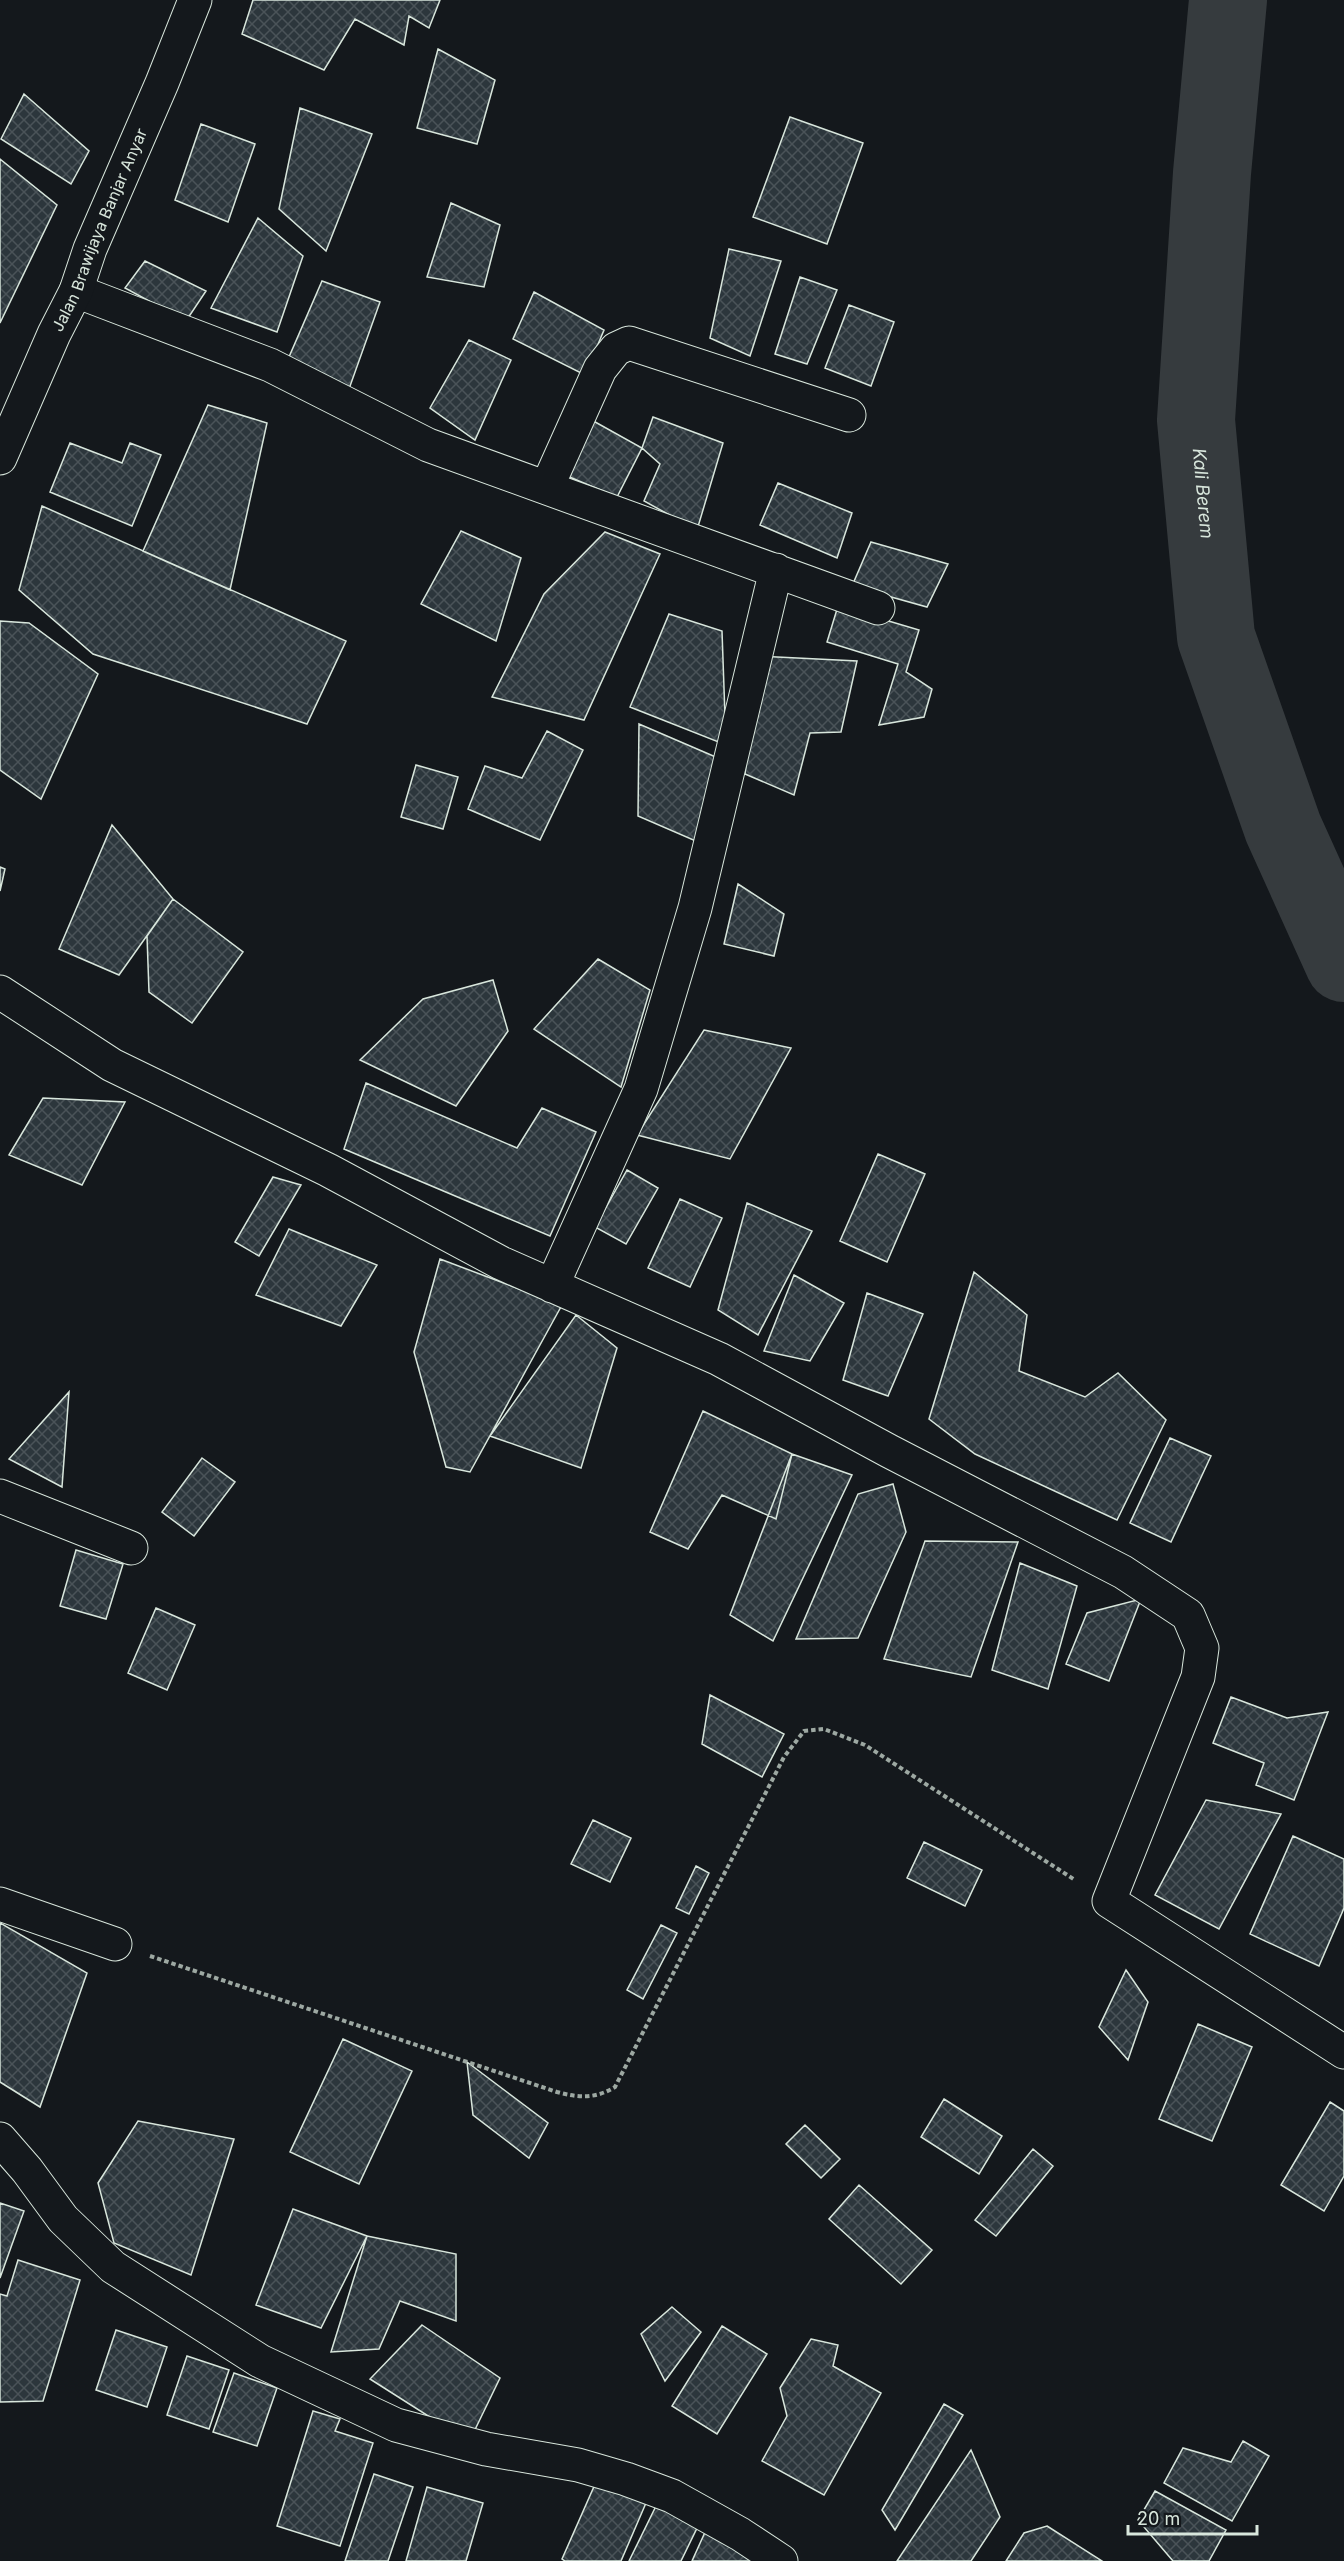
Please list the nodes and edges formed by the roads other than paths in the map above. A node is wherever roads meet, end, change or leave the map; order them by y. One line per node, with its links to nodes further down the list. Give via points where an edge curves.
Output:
1 (195, 0): 2 (street, Jalan Brawijaya Banjar Anyar)
2 (76, 291): 4 (street, Jalan Brawijaya Banjar Anyar); 5 (street, via 270,366 428,445)
3 (849, 415): 5 (street, via 629,343 616,349 600,369)
4 (0, 458)
5 (547, 487): 6 (street)
6 (776, 570): 7 (street); 9 (street, via 695,908 641,1089)
7 (878, 608)
8 (0, 992): 9 (street, via 112,1065 328,1170 501,1263)
9 (552, 1286): 14 (street, via 719,1359 1123,1572 1188,1615 1202,1648 1198,1677 1109,1901)
10 (0, 1496): 11 (street)
11 (131, 1548)
12 (0, 1904): 13 (street)
13 (115, 1944)
14 (1344, 2052)
15 (0, 2139): 16 (street, via 63,2219 113,2267 260,2361 396,2425 486,2449 578,2465 672,2496)
16 (781, 2561)

